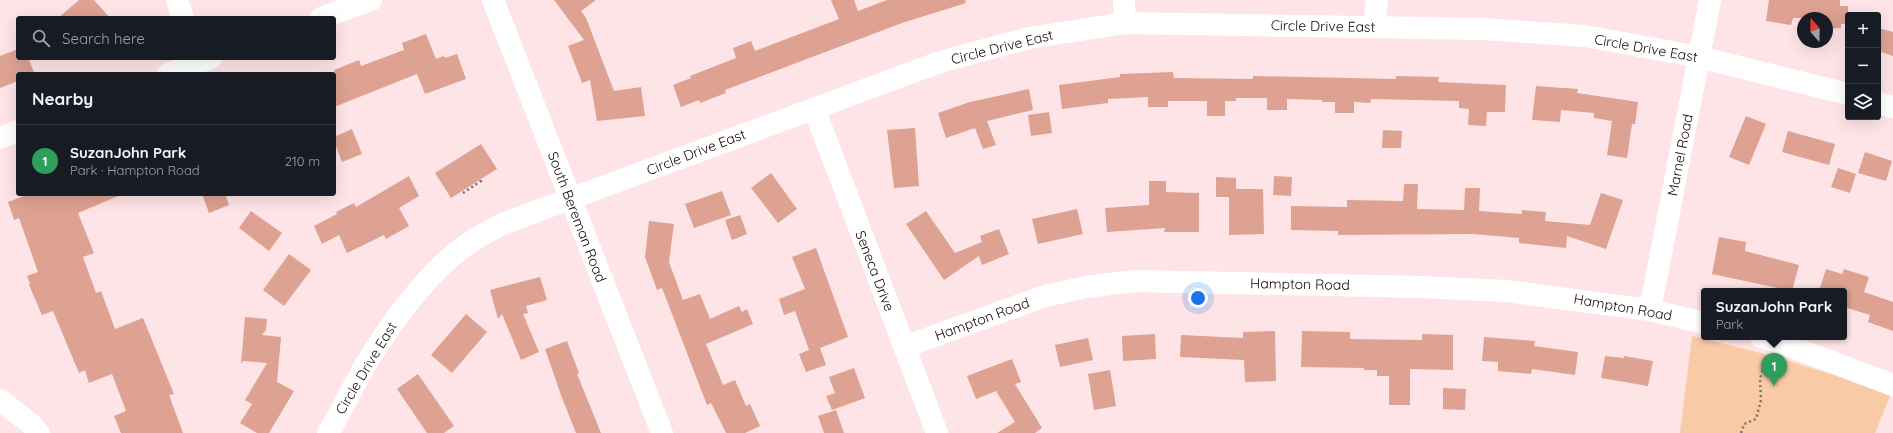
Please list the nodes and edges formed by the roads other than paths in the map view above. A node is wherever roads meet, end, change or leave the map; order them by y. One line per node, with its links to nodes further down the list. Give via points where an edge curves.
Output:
1 (176, 0): 7 (street)
2 (371, 0): 8 (street)
3 (493, 0): 20 (street, South Bereman Road)
4 (1124, 0): 9 (street)
5 (1377, 0): 10 (street)
6 (1710, 0): 11 (street, Marnel Road)
7 (183, 16)
8 (327, 16)
9 (1125, 23): 10 (street, Circle Drive East); 17 (street, Circle Drive East, via 1029,38 940,62)
10 (1374, 27): 11 (street, Circle Drive East, via 1484,29 1585,36)
11 (1699, 57): 14 (street, Circle Drive East); 21 (street, Marnel Road)
12 (202, 60): 13 (street)
13 (173, 72)
14 (1845, 93)
15 (1881, 104): 16 (street)
16 (1893, 107)
17 (814, 108): 20 (street, Circle Drive East); 24 (street, Seneca Drive)
18 (16, 132): 19 (street)
19 (0, 138)
20 (570, 200): 27 (street, Circle Drive East, via 505,223 475,239 427,281 369,359); 29 (street, South Bereman Road)
21 (1650, 310): 22 (street, Hampton Road); 24 (street, Hampton Road, via 1506,291 1135,282 1086,287 1045,296)
22 (1701, 322)
23 (1764, 345): 25 (street, via 1776,341)
24 (904, 347): 30 (street, Seneca Drive)
25 (1893, 385)
26 (0, 400): 28 (street)
27 (335, 430)
28 (39, 433)
29 (662, 433)
30 (937, 433)

